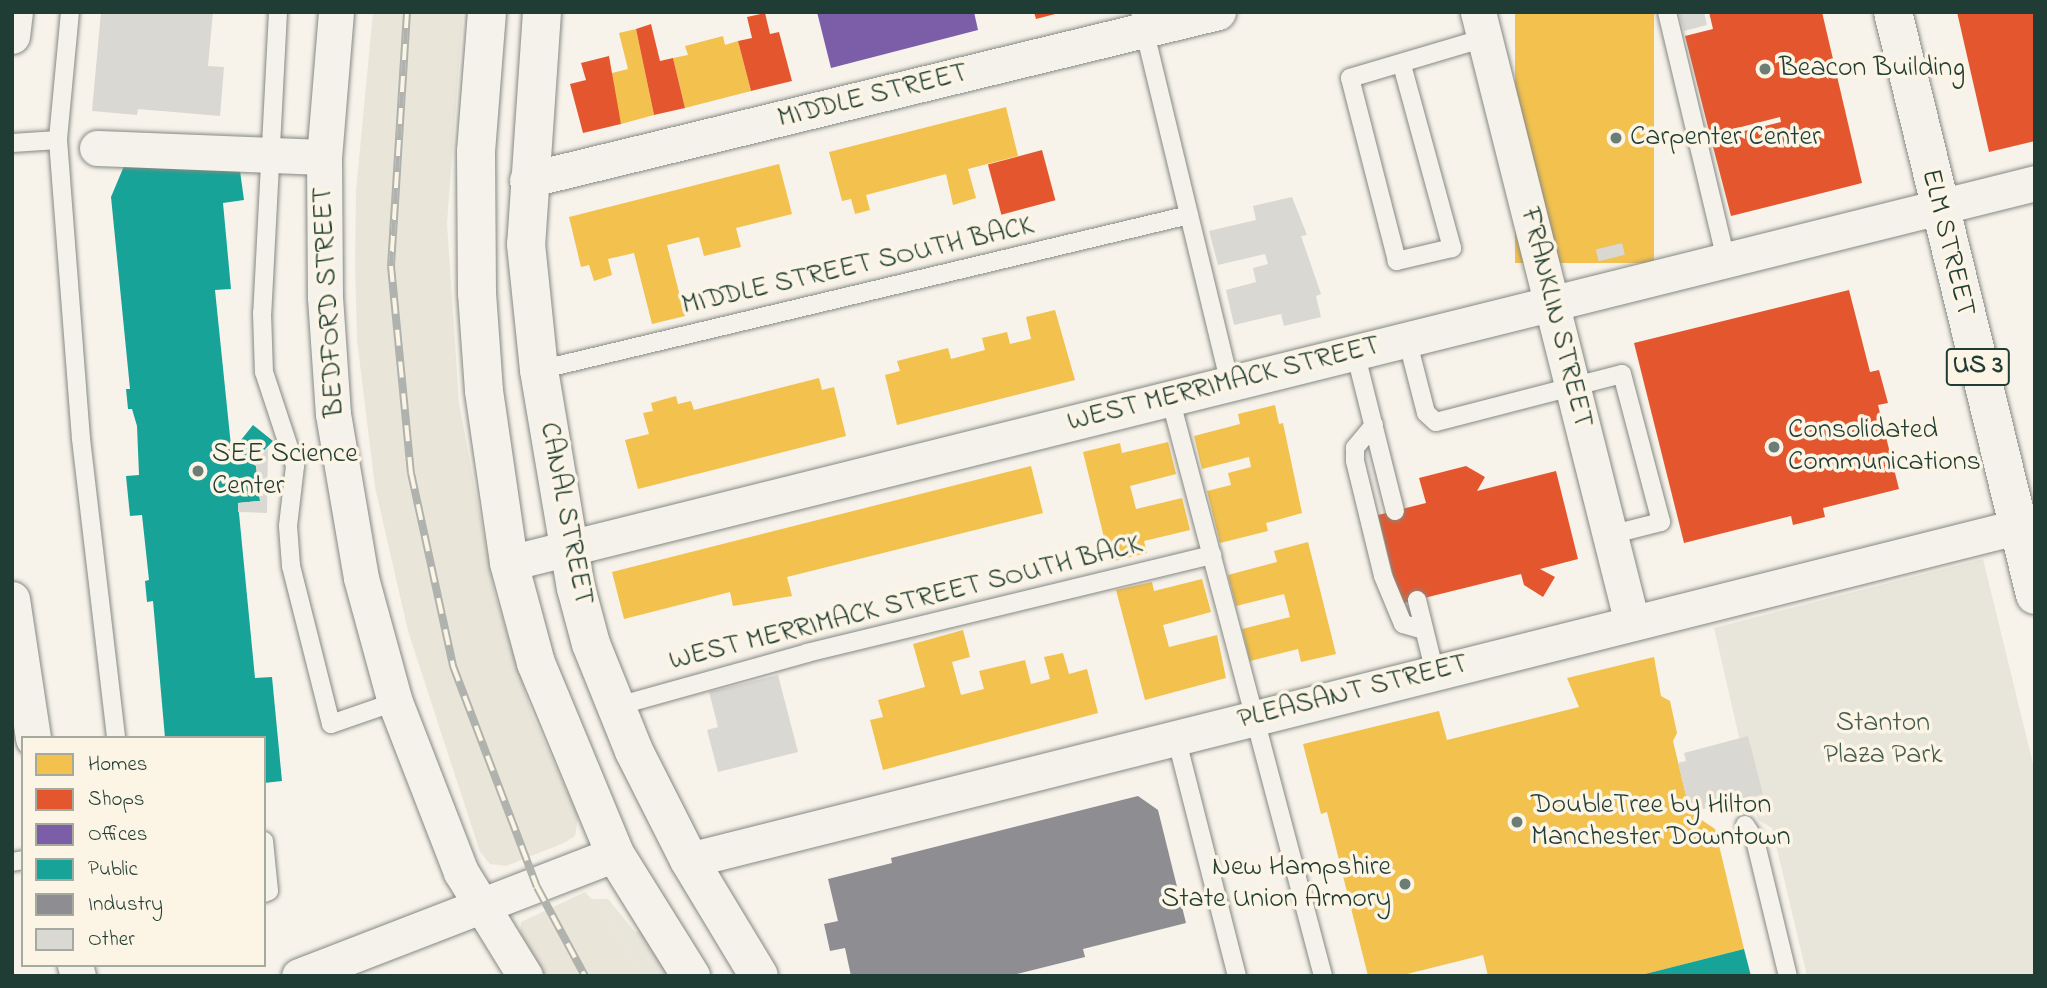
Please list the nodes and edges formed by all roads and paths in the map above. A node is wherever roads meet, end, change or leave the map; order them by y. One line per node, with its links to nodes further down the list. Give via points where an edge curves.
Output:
1 (15, 12): 12 (street)
2 (70, 12): 14 (lane)
3 (278, 12): 17 (lane)
4 (335, 12): 18 (street, BEDFORD STREET)
5 (487, 12): 37 (street, CANAL STREET, via 476,152 477,293 484,391)
6 (542, 12): 19 (street, CANAL STREET)
7 (1218, 12): 10 (street, MIDDLE STREET)
8 (1667, 12): 23 (lane)
9 (1893, 12): 21 (street, ELM STREET / US 3)
10 (1142, 21): 19 (street, MIDDLE STREET); 22 (lane)
11 (1481, 25): 13 (lane); 24 (street, FRANKLIN STREET)
12 (12, 36)
13 (1402, 65): 13 (lane, via 1350,78 1397,261 1452,248)
14 (58, 139): 15 (lane); 48 (lane, via 81,439)
15 (12, 143)
16 (97, 148): 17 (street)
17 (268, 154): 18 (street); 44 (lane, via 264,372 295,466 288,526 291,566 331,724)
18 (324, 157): 44 (street, BEDFORD STREET, via 325,297 333,414 361,578)
19 (527, 180): 27 (street, CANAL STREET, via 526,244)
20 (2035, 183): 21 (street, WEST MERRIMACK STREET)
21 (1938, 206): 23 (street, WEST MERRIMACK STREET); 33 (street, ELM STREET / US 3)
22 (1189, 215): 27 (lane, MIDDLE STREET SOUTH BACK); 28 (lane)
23 (1726, 259): 24 (street, WEST MERRIMACK STREET)
24 (1551, 302): 25 (street, WEST MERRIMACK STREET); 29 (street, FRANKLIN STREET)
25 (1407, 339): 26 (street, WEST MERRIMACK STREET); 29 (lane, via 1426,413 1436,422)
26 (1355, 352): 28 (street, WEST MERRIMACK STREET); 31 (lane)
27 (539, 370): 35 (street, CANAL STREET)
28 (1230, 383): 30 (street, WEST MERRIMACK STREET)
29 (1573, 387): 34 (street, FRANKLIN STREET); 34 (lane, via 1622,374 1661,522)
30 (1170, 398): 35 (street, WEST MERRIMACK STREET); 36 (lane)
31 (1374, 425): 32 (lane); 42 (lane, via 1356,448 1355,461 1383,576 1403,624)
32 (1395, 511)
33 (2017, 527): 38 (street, ELM STREET / US 3); 41 (street, PLEASANT STREET)
34 (1610, 535): 41 (street, FRANKLIN STREET)
35 (569, 548): 37 (street, WEST MERRIMACK STREET); 45 (street, CANAL STREET, via 591,644)
36 (1212, 555): 45 (lane, WEST MERRIMACK STREET SOUTH BACK, via 807,653); 46 (lane)
37 (509, 563): 51 (street, CANAL STREET, via 536,663)
38 (2035, 595)
39 (12, 599): 47 (street)
40 (1417, 600): 42 (lane)
41 (1632, 623): 43 (street, PLEASANT STREET)
42 (1424, 630): 43 (lane)
43 (1435, 673): 46 (street, PLEASANT STREET)
44 (395, 702): 55 (street, BEDFORD STREET, via 461,872)
45 (614, 707): 52 (street, CANAL STREET)
46 (1256, 718): 49 (street, PLEASANT STREET); 61 (lane)
47 (33, 736)
48 (116, 736)
49 (1176, 737): 52 (street, PLEASANT STREET); 60 (lane)
50 (1745, 825): 62 (lane, via 1755,840)
51 (615, 854): 55 (street, via 537,887); 58 (street, CANAL STREET)
52 (690, 860): 59 (street, CANAL STREET)
53 (266, 861): 54 (lane)
54 (266, 892)
55 (479, 905): 56 (street); 57 (street, BEDFORD STREET)
56 (299, 976)
57 (525, 976)
58 (691, 976)
59 (759, 976)
60 (1237, 976)
61 (1323, 976)
62 (1788, 976)

